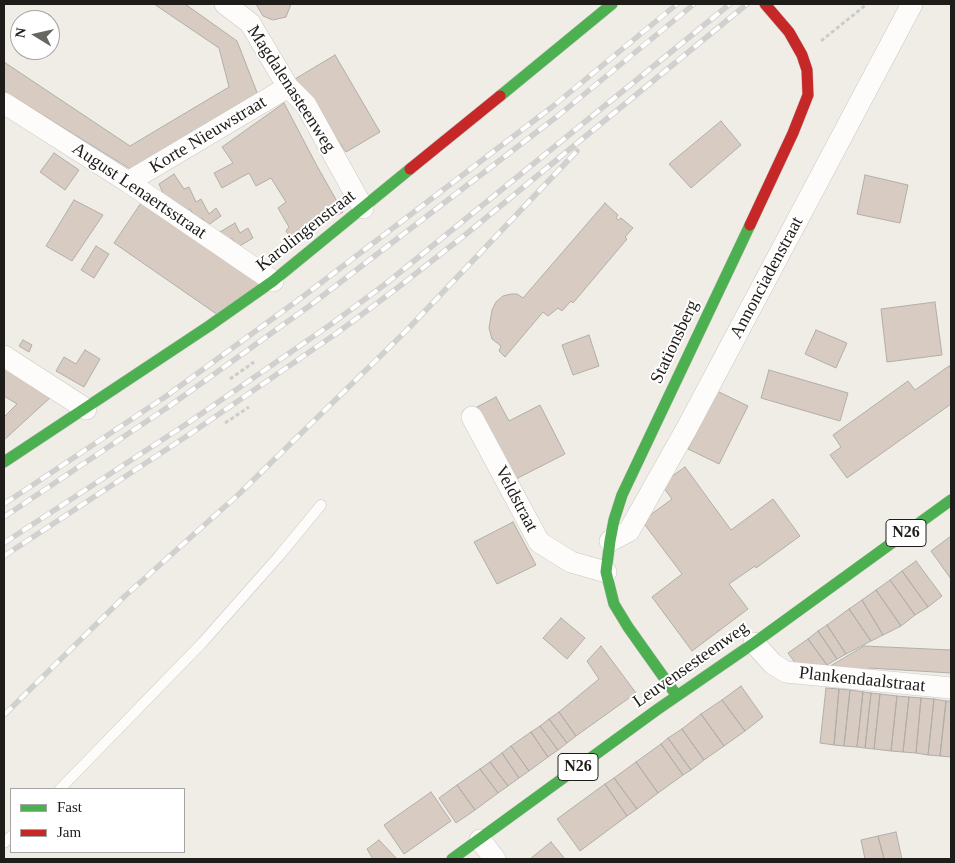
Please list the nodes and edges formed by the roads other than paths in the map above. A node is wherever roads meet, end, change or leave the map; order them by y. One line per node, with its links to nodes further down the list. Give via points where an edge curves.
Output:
1 (226, 4): 5 (street, Magdalenasteenweg, via 250,23)
2 (612, 4): 8 (street, Karolingenstraat)
3 (765, 4): 16 (street, Stationsberg, via 789,32 802,55 808,83 805,106 622,495)
4 (912, 4): 16 (street, Annonciadenstraat, via 678,445 629,531)
5 (288, 87): 7 (street, Korte Nieuwstraat); 8 (street, Magdalenasteenweg, via 306,105)
6 (4, 103): 7 (street, August Lenaertsstraat)
7 (128, 182): 9 (street, August Lenaertsstraat)
8 (364, 208): 9 (street, Karolingenstraat)
9 (273, 281): 11 (street, Karolingenstraat)
10 (4, 356): 11 (street)
11 (86, 409): 13 (street, Karolingenstraat)
12 (472, 417): 17 (street, Veldstraat, via 539,542 570,562)
13 (4, 462)
14 (951, 500): 18 (street, Leuvensesteenweg / N26)
15 (321, 504): 21 (lane, via 204,642)
16 (610, 542): 17 (street, Stationsberg)
17 (606, 572): 20 (street, Stationsberg, via 614,604)
18 (754, 643): 19 (street, Plankendaalstraat, via 773,664 786,672); 20 (street, Leuvensesteenweg / N26)
19 (951, 688)
20 (677, 696): 22 (street, Leuvensesteenweg / N26)
21 (61, 788)
22 (480, 840): 23 (street, Leuvensesteenweg / N26); 24 (street)
23 (452, 859)
24 (495, 859)

